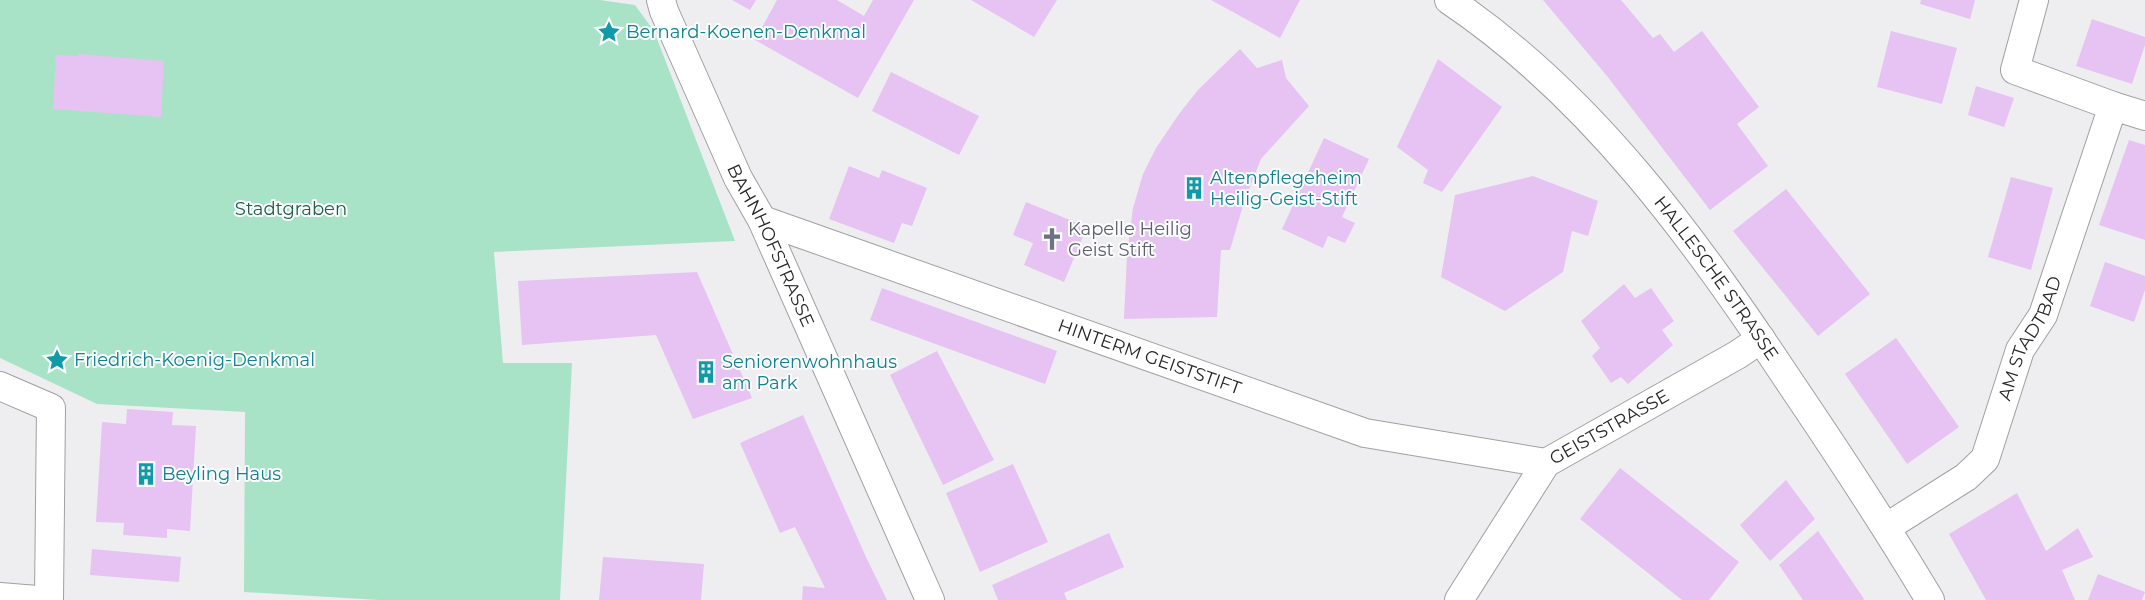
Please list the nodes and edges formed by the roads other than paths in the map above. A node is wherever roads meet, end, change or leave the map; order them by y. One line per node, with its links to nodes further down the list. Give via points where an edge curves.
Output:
1 (661, 0): 6 (street, BAHNHOFSTRASSE, via 738,178)
2 (1449, 0): 7 (street, HALLESCHE STRASSE, via 1492,30 1530,63 1601,132 1657,195)
3 (2034, 0): 4 (street, via 2015,70)
4 (2113, 106): 5 (street); 10 (street, AM STADTBAD, via 2043,315 2020,350 1985,459 1966,477)
5 (2145, 116)
6 (762, 220): 9 (street, HINTERM GEISTSTIFT, via 1365,433); 14 (street, BAHNHOFSTRASSE)
7 (1761, 339): 9 (street, GEISTSTRASSE); 10 (street, HALLESCHE STRASSE)
8 (0, 386): 13 (street, via 51,408)
9 (1546, 463): 15 (street, GEISTSTRASSE)
10 (1887, 527): 16 (street, HALLESCHE STRASSE)
11 (0, 597): 12 (street)
12 (37, 600)
13 (49, 600)
14 (930, 600)
15 (1459, 600)
16 (1930, 600)

